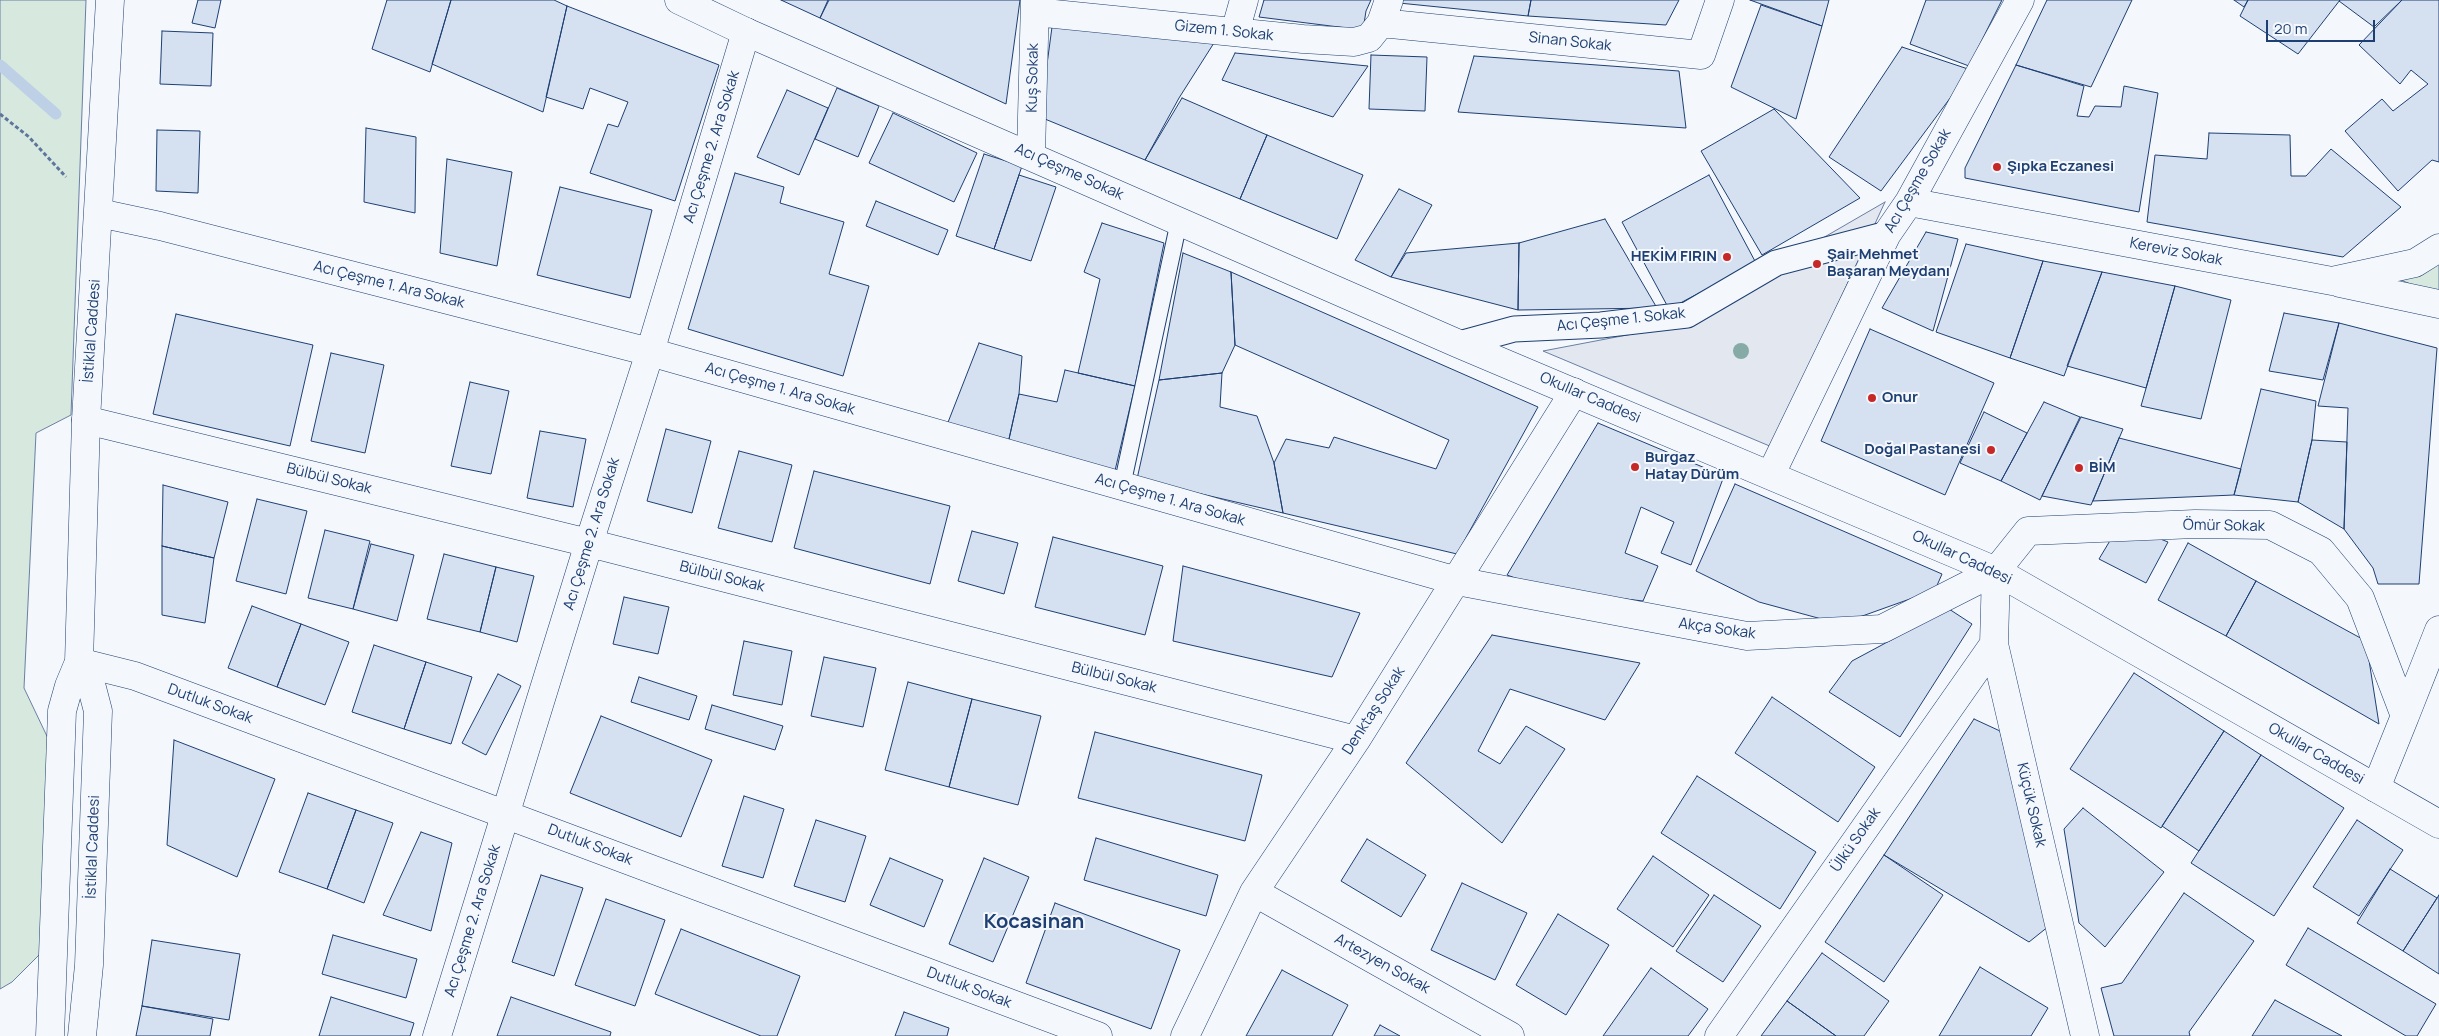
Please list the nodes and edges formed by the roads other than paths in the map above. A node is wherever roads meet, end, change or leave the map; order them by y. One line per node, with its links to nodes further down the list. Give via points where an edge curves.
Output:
1 (110, 0): 12 (street, İstiklal Caddesi)
2 (679, 0): 8 (street, Acı Çeşme Sokak)
3 (1244, 0): 9 (street)
4 (1720, 0): 7 (street, Sinan Sokak, via 1702,55)
5 (2020, 0): 11 (street, Acı Çeşme Sokak)
6 (1035, 6): 9 (street, Gizem 1. Sokak); 10 (street, Kuş Sokak)
7 (1385, 11): 9 (street, Gizem 1. Sokak, via 1369,38 1354,42)
8 (746, 32): 10 (street, Acı Çeşme Sokak); 19 (street, Acı Çeşme 2. Ara Sokak)
9 (1235, 32)
10 (1031, 155): 13 (street, Acı Çeşme Sokak)
11 (1909, 202): 14 (street, Acı Çeşme Sokak); 16 (street, Kereviz Sokak)
12 (99, 213): 19 (street, Acı Çeşme 1. Ara Sokak); 21 (street, İstiklal Caddesi)
13 (1179, 220): 18 (street, Acı Çeşme Sokak); 23 (lane)
14 (1887, 234): 18 (street, Acı Çeşme 1. Sokak, via 1776,263 1687,315 1601,325 1514,329); 22 (street, Acı Çeşme Sokak)
15 (2439, 248): 16 (street, Kereviz Sokak, via 2415,263)
16 (2332, 281): 17 (street)
17 (2439, 304)
18 (1459, 344): 20 (street, Okullar Caddesi)
19 (650, 352): 23 (street, Acı Çeşme 1. Ara Sokak); 24 (street, Acı Çeşme 2. Ara Sokak)
20 (1574, 392): 22 (street, Okullar Caddesi); 26 (street, Denktaş Sokak)
21 (86, 420): 24 (street, Bülbül Sokak); 29 (street, İstiklal Caddesi)
22 (1770, 474): 25 (street, Okullar Caddesi)
23 (1122, 486): 26 (street, Acı Çeşme 1. Ara Sokak)
24 (589, 543): 31 (street, Bülbül Sokak); 33 (street, Acı Çeşme 2. Ara Sokak)
25 (1996, 571): 26 (street, Akça Sokak, via 1882,628 1747,636); 28 (street, Küçük Sokak); 30 (street, Ömür Sokak, via 2028,531 2195,524 2270,525 2321,551 2360,598); 32 (street, Okullar Caddesi)
26 (1458, 582): 31 (street, Denktaş Sokak)
27 (2439, 630): 30 (street)
28 (1994, 644): 42 (street, Ülkü Sokak); 43 (street, Küçük Sokak)
29 (79, 662): 33 (street, Dutluk Sokak, via 135,676); 36 (street, İstiklal Caddesi, via 62,711); 37 (street, İstiklal Caddesi, via 92,688 98,711 89,965)
30 (2405, 716): 32 (street)
31 (1356, 740): 35 (street, Denktaş Sokak)
32 (2376, 788): 34 (street, Okullar Caddesi)
33 (506, 814): 38 (street, Acı Çeşme 2. Ara Sokak); 39 (street, Dutluk Sokak)
34 (2439, 824)
35 (1254, 892): 40 (street, Denktaş Sokak); 41 (street, Artezyen Sokak)
36 (50, 1036)
37 (82, 1036)
38 (437, 1036)
39 (1098, 1036)
40 (1185, 1036)
41 (1510, 1036)
42 (1718, 1036)
43 (2085, 1036)

